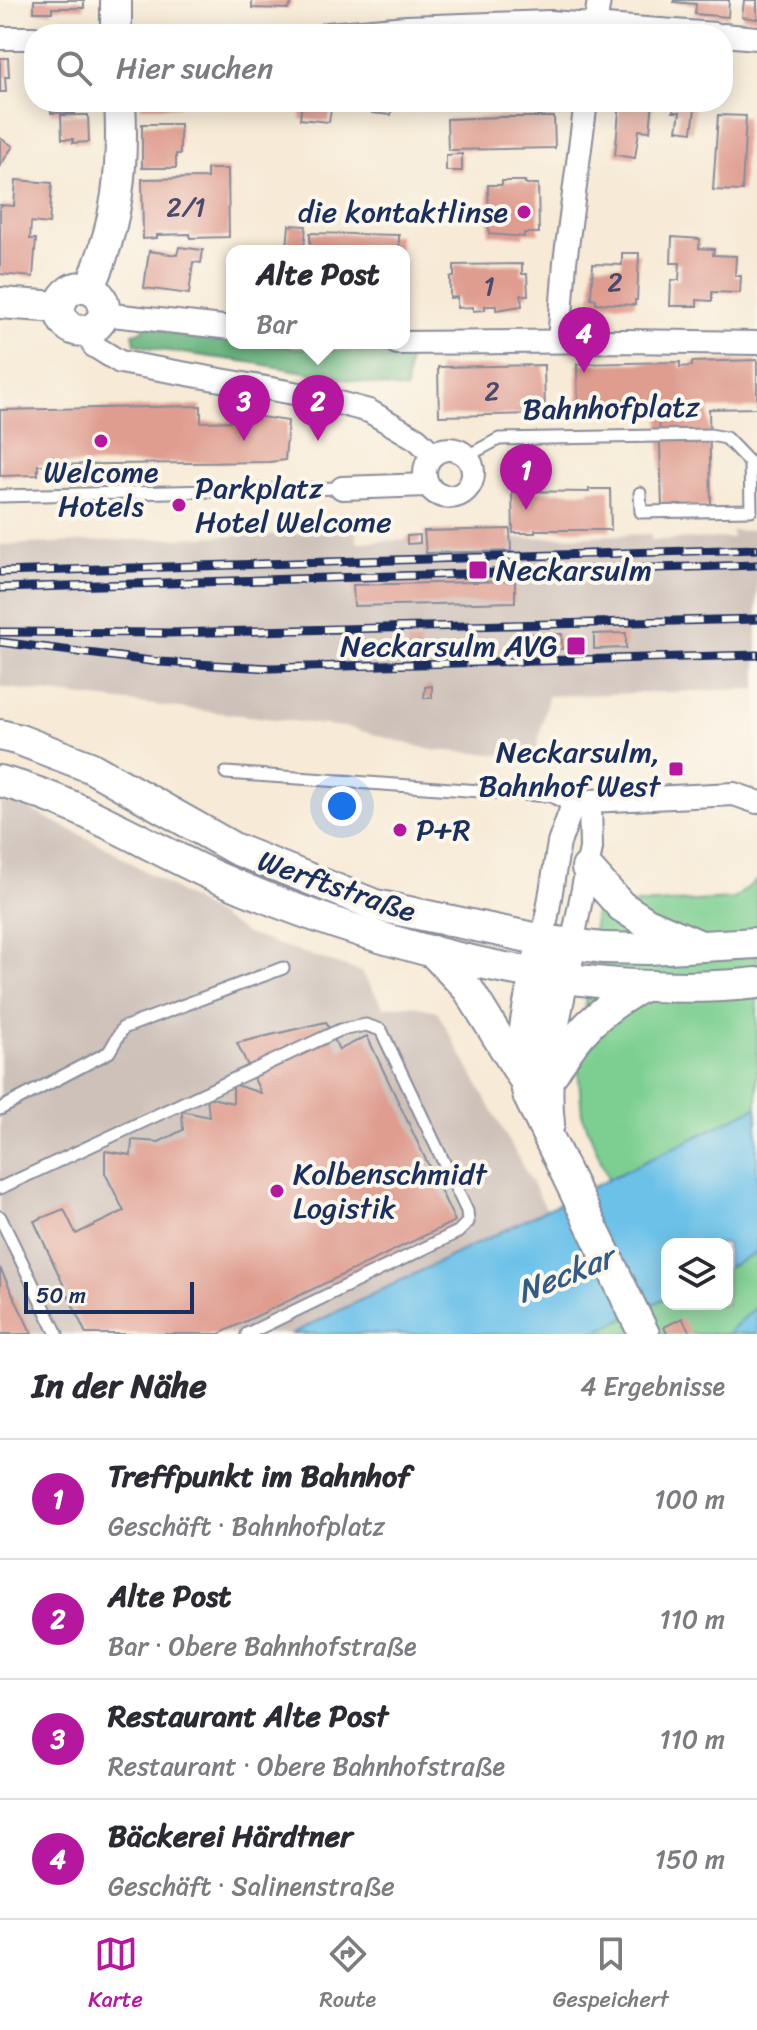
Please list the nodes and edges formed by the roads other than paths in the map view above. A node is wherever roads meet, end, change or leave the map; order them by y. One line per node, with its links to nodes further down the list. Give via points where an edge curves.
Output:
1 (116, 0): 3 (main road)
2 (599, 0): 6 (street)
3 (116, 24)
4 (489, 24): 5 (street)
5 (563, 24)
6 (596, 24)
7 (733, 36): 10 (street)
8 (0, 38): 9 (street)
9 (24, 38)
10 (757, 38)
11 (121, 112): 14 (main road, via 119,195)
12 (585, 112): 16 (street)
13 (0, 303): 14 (main road, via 59,307 62,297 80,287)
14 (93, 311): 15 (street); 19 (street, via 94,346 120,362 316,397 374,413)
15 (226, 327)
16 (559, 341): 17 (street); 18 (street)
17 (410, 343)
18 (757, 343)
19 (433, 454): 20 (street, Bahnhofplatz, via 451,448); 22 (street, via 425,469)
20 (467, 456): 21 (lane, Bahnhofplatz, via 499,439 710,435 726,438); 22 (street, via 473,466 468,489 447,497)
21 (753, 463): 24 (lane, via 751,510 641,512)
22 (428, 485): 23 (street, via 375,482)
23 (342, 488): 25 (lane)
24 (640, 493)
25 (0, 496)
26 (0, 735): 34 (main road, Werftstraße, via 90,767 235,849 375,905)
27 (226, 773): 30 (lane, via 551,796)
28 (0, 781): 37 (main road, Werftstraße, via 112,826 235,885)
29 (757, 802): 30 (street, via 734,794)
30 (581, 804): 33 (street, via 591,848); 34 (street, via 559,843)
31 (757, 809): 32 (street)
32 (757, 817)
33 (587, 868): 34 (street); 36 (main road, via 621,906)
34 (557, 943): 36 (main road, Werftstraße); 39 (main road)
35 (757, 943): 36 (main road, Werftstraße)
36 (702, 947)
37 (432, 951): 39 (main road, Werftstraße); 42 (main road, via 468,989)
38 (283, 968): 43 (lane, via 123,1028 109,1052)
39 (550, 976): 41 (main road, Werftstraße); 42 (main road, via 529,1001)
40 (757, 983): 41 (main road, Werftstraße)
41 (643, 986): 42 (main road, via 596,1016)
42 (535, 1079): 48 (main road, via 529,1097)
43 (0, 1109)
44 (0, 1188): 47 (lane, via 340,1030 366,1025 381,1030 468,1222 458,1232)
45 (0, 1217): 46 (lane)
46 (57, 1334)
47 (247, 1334)
48 (644, 1334)

